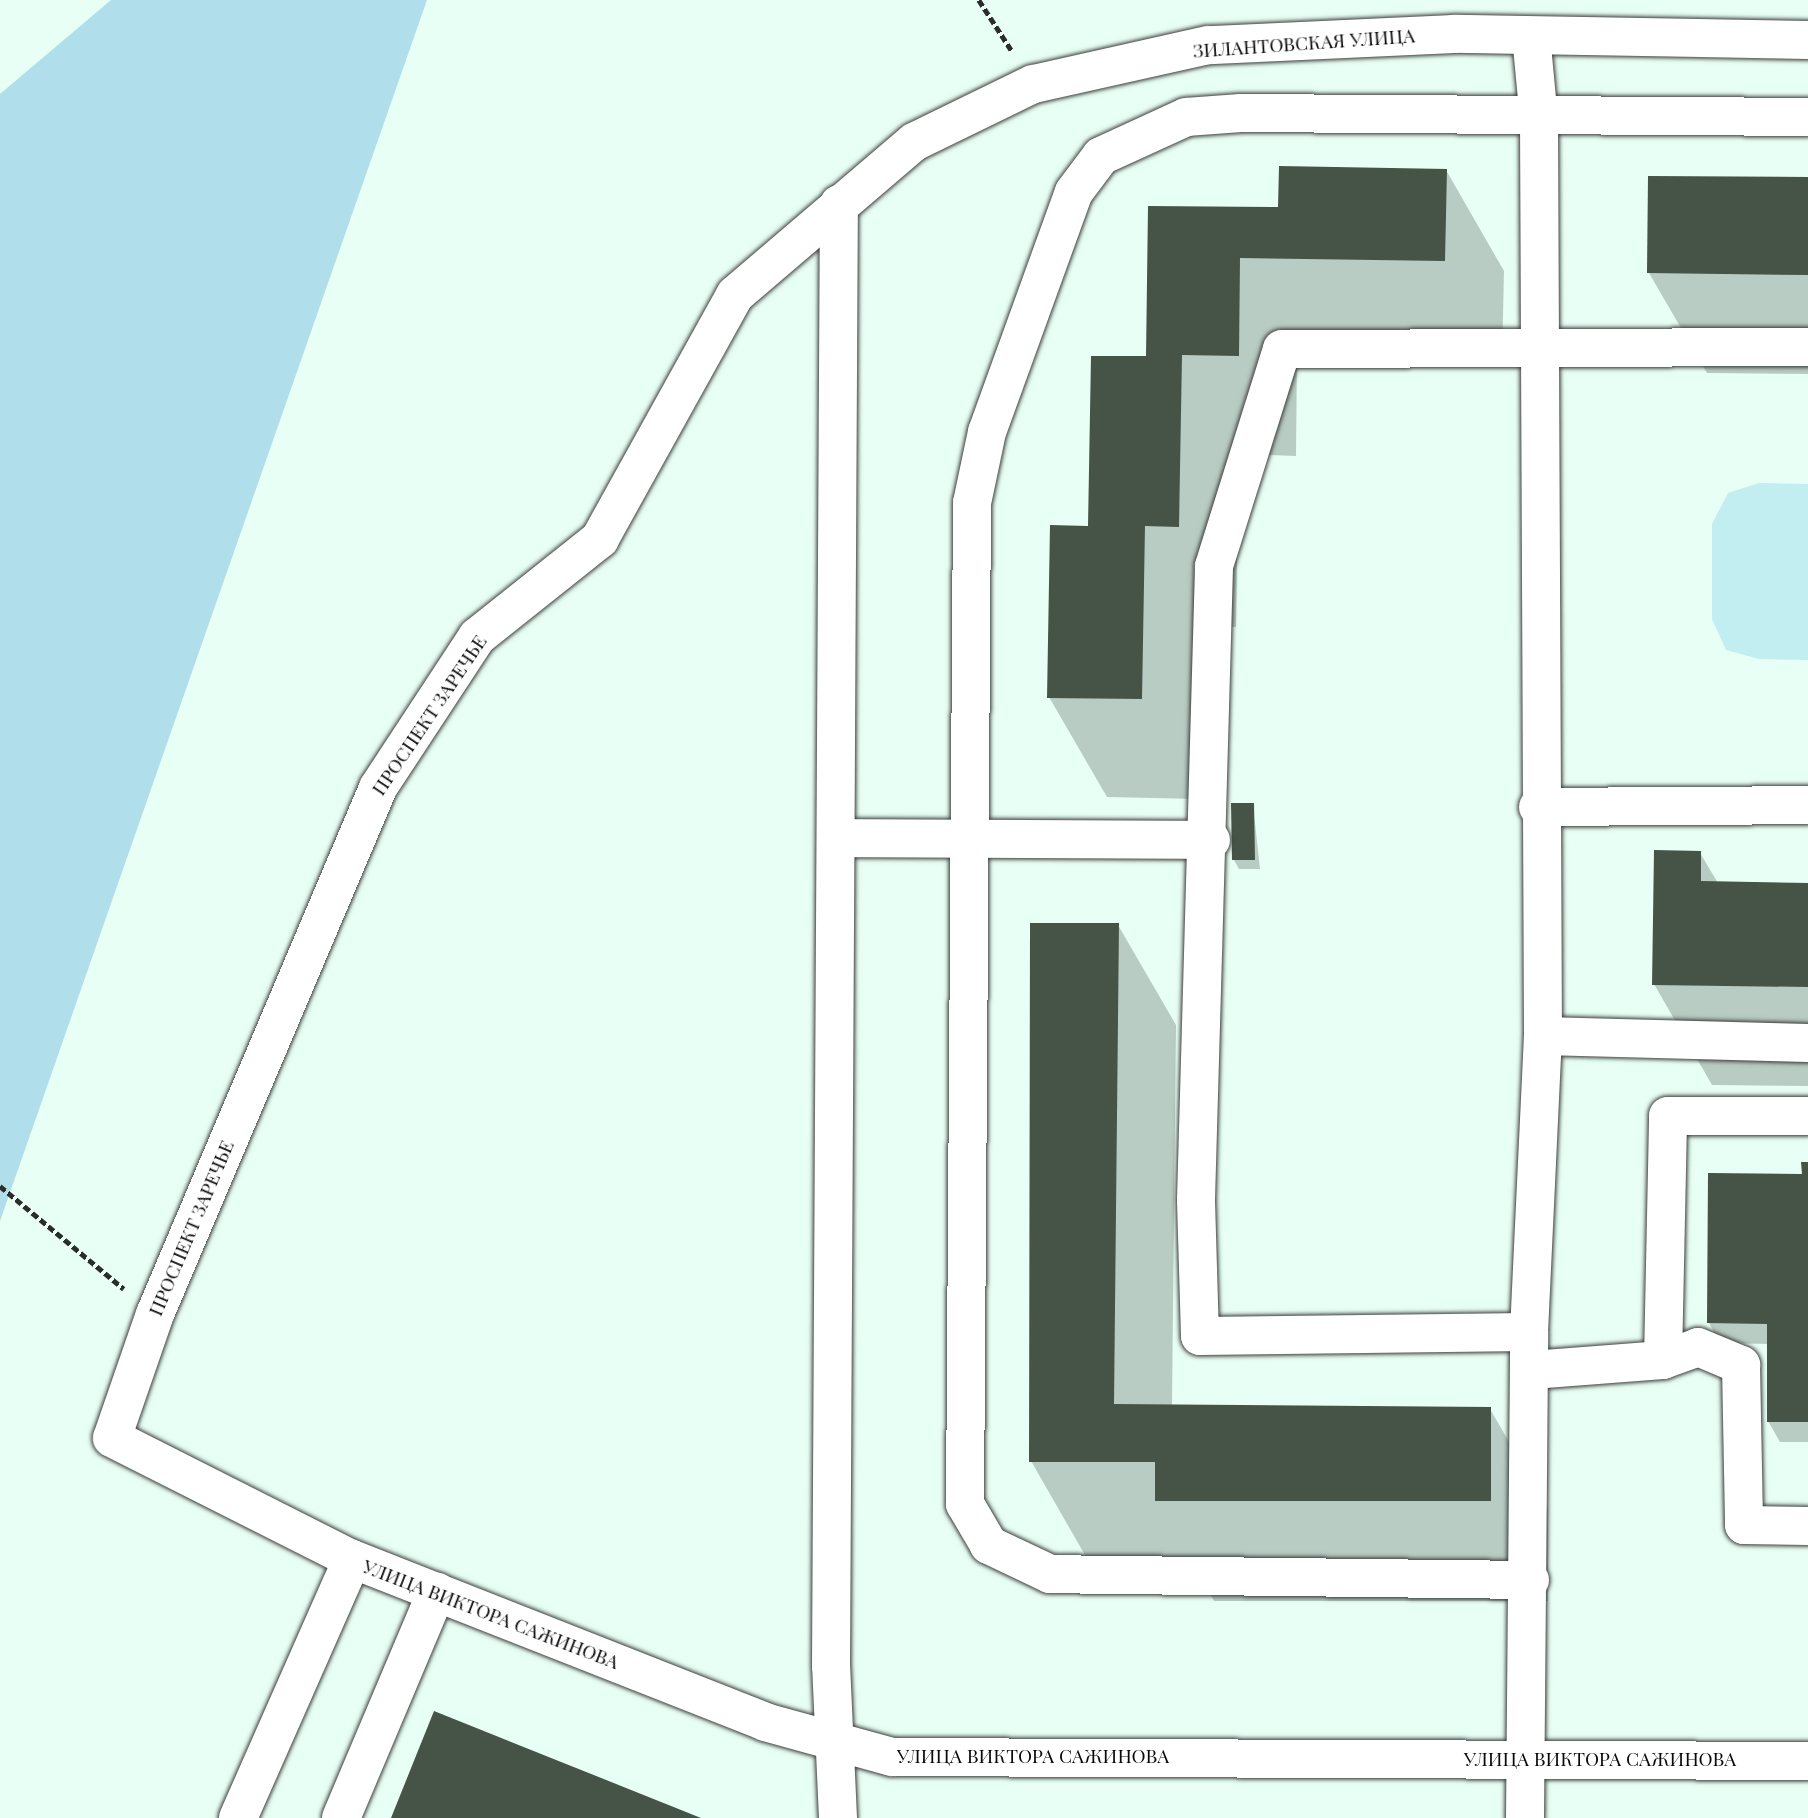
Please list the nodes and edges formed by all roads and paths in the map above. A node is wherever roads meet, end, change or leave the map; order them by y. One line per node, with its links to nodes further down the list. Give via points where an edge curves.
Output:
1 (978, 0): 4 (path)
2 (1531, 36): 3 (street, ЗИЛАНТОВСКАЯ УЛИЦА); 4 (street, ЗИЛАНТОВСКАЯ УЛИЦА, via 1208,45); 6 (street)
3 (1808, 40)
4 (1033, 84): 7 (street, ЗИЛАНТОВСКАЯ УЛИЦА, via 914,142)
5 (1808, 117): 6 (street)
6 (1539, 120): 8 (street); 14 (street, via 1186,117 1101,156 1069,205 987,432 972,503)
7 (839, 204): 12 (street); 19 (street, ПРОСПЕКТ ЗАРЕЧЬЕ, via 735,295 600,539 477,637 378,788)
8 (1540, 343): 9 (street); 11 (street); 13 (street, via 1282,349 1214,566)
9 (1808, 346)
10 (1808, 805): 11 (street)
11 (1538, 807): 15 (street)
12 (836, 838): 14 (street); 28 (street)
13 (1211, 840): 14 (street); 20 (street, via 1196,1200 1200,1336)
14 (967, 842): 26 (street, via 961,1436 965,1504 989,1545 1050,1574)
15 (1543, 1035): 16 (street); 20 (street)
16 (1808, 1043)
17 (1808, 1116): 21 (street, via 1668,1116)
18 (0, 1186): 19 (path)
19 (155, 1314): 23 (street, ПРОСПЕКТ ЗАРЕЧЬЕ)
20 (1529, 1332): 22 (street)
21 (1663, 1360): 22 (street); 24 (street, via 1698,1347 1741,1365 1744,1525)
22 (1532, 1370): 26 (street)
23 (112, 1438): 25 (street, УЛИЦА ВИКТОРА САЖИНОВА)
24 (1808, 1526)
25 (352, 1559): 27 (street, УЛИЦА ВИКТОРА САЖИНОВА); 31 (street)
26 (1531, 1580): 29 (street)
27 (437, 1591): 28 (street, УЛИЦА ВИКТОРА САЖИНОВА, via 765,1723); 32 (street)
28 (835, 1743): 29 (street, УЛИЦА ВИКТОРА САЖИНОВА, via 892,1757); 33 (street)
29 (1526, 1758): 30 (street, УЛИЦА ВИКТОРА САЖИНОВА); 34 (street)
30 (1808, 1761)
31 (237, 1818)
32 (341, 1818)
33 (838, 1818)
34 (1525, 1818)

